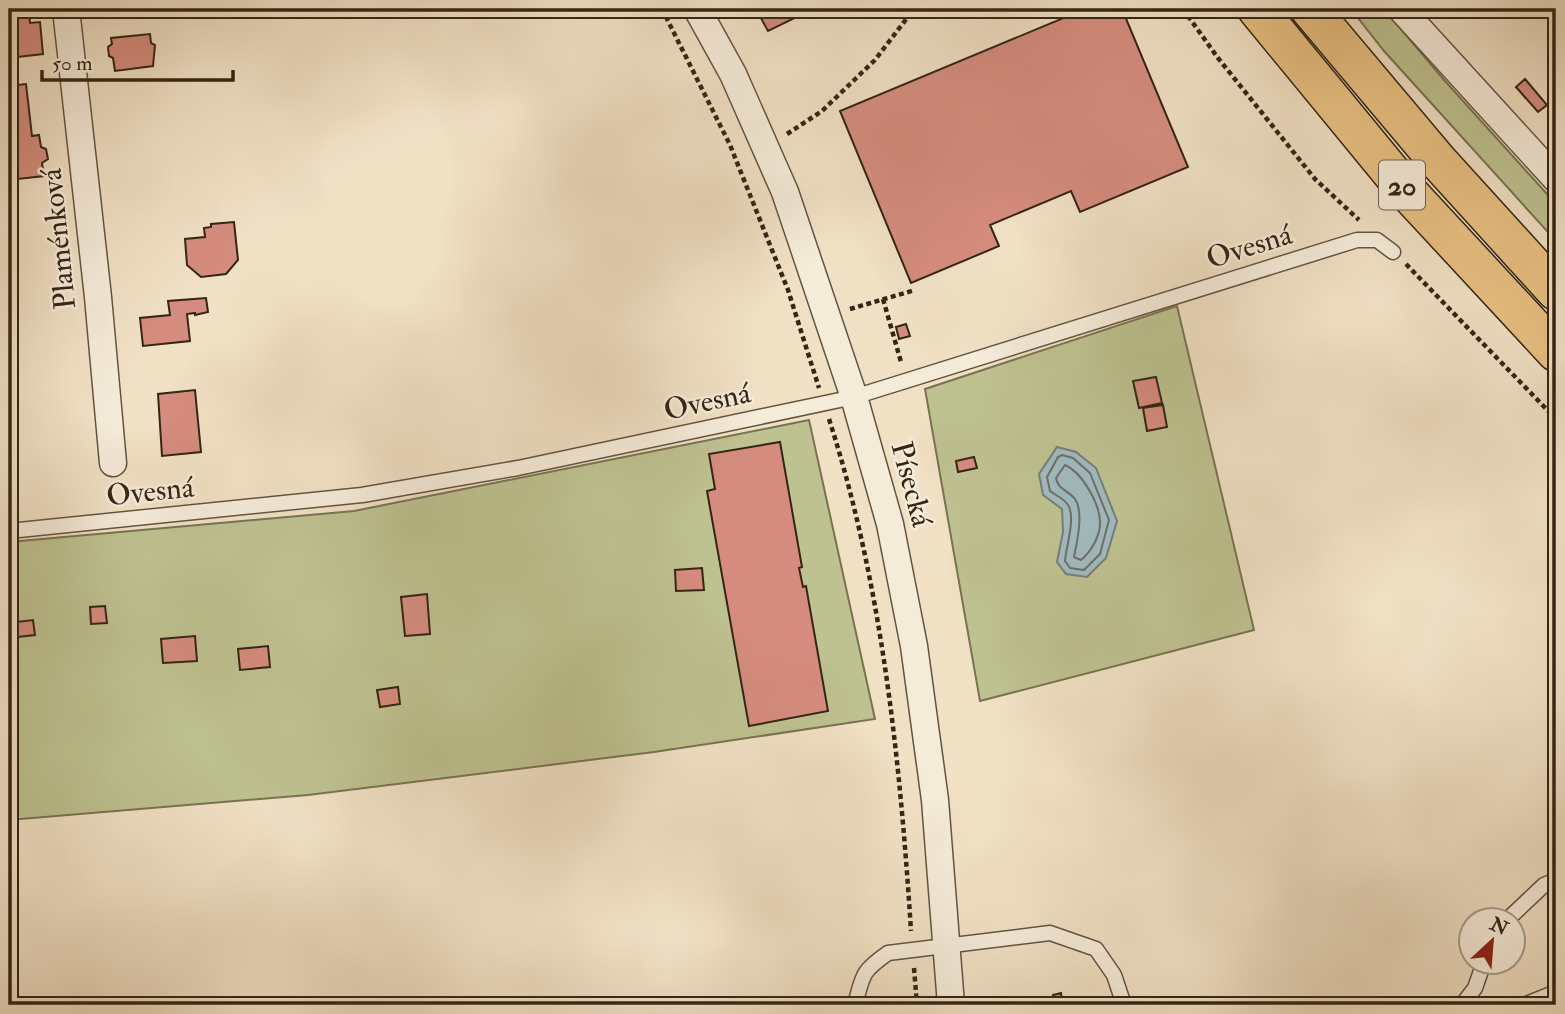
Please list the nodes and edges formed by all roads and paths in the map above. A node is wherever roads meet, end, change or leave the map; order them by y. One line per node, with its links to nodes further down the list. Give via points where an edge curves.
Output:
1 (66, 9): 24 (street, Plaménková)
2 (662, 9): 18 (path, via 730,145)
3 (698, 9): 11 (street, Písecká)
4 (914, 9): 11 (path, via 875,60 822,111)
5 (1183, 9): 13 (path, via 1315,179)
6 (1257, 9): 19 (highway, 20, via 1405,189)
7 (1310, 9): 15 (highway, 20, via 1437,160)
8 (1401, 9): 12 (street)
9 (1548, 9): 10 (path)
10 (1556, 18)
11 (765, 148): 17 (street, Písecká, via 785,192)
12 (1556, 179)
13 (1393, 252): 20 (lane, Ovesná, via 1377,240 1357,240); 23 (path)
14 (915, 290): 16 (path)
15 (1556, 291)
16 (883, 299): 17 (path); 20 (path)
17 (826, 316): 18 (path); 21 (street, Písecká)
18 (799, 323): 22 (path)
19 (1556, 352)
20 (906, 381): 21 (lane, Ovesná)
21 (854, 397): 22 (lane, Ovesná); 28 (street, Písecká, via 890,524 914,646 935,800)
22 (823, 403): 25 (lane, Ovesná, via 517,468 362,495); 29 (path, via 870,579 905,838)
23 (1556, 419)
24 (113, 463)
25 (9, 531)
26 (1556, 880): 27 (lane)
27 (1521, 906)
28 (947, 944): 29 (lane); 34 (street, Písecká); 35 (lane, via 1050,933 1085,945 1096,949 1114,975)
29 (912, 950): 32 (lane, via 888,953 868,967); 33 (path)
30 (1479, 976): 36 (lane)
31 (1556, 992): 37 (lane)
32 (855, 1005)
33 (917, 1005)
34 (950, 1005)
35 (1124, 1005)
36 (1462, 1005)
37 (1524, 1005)

